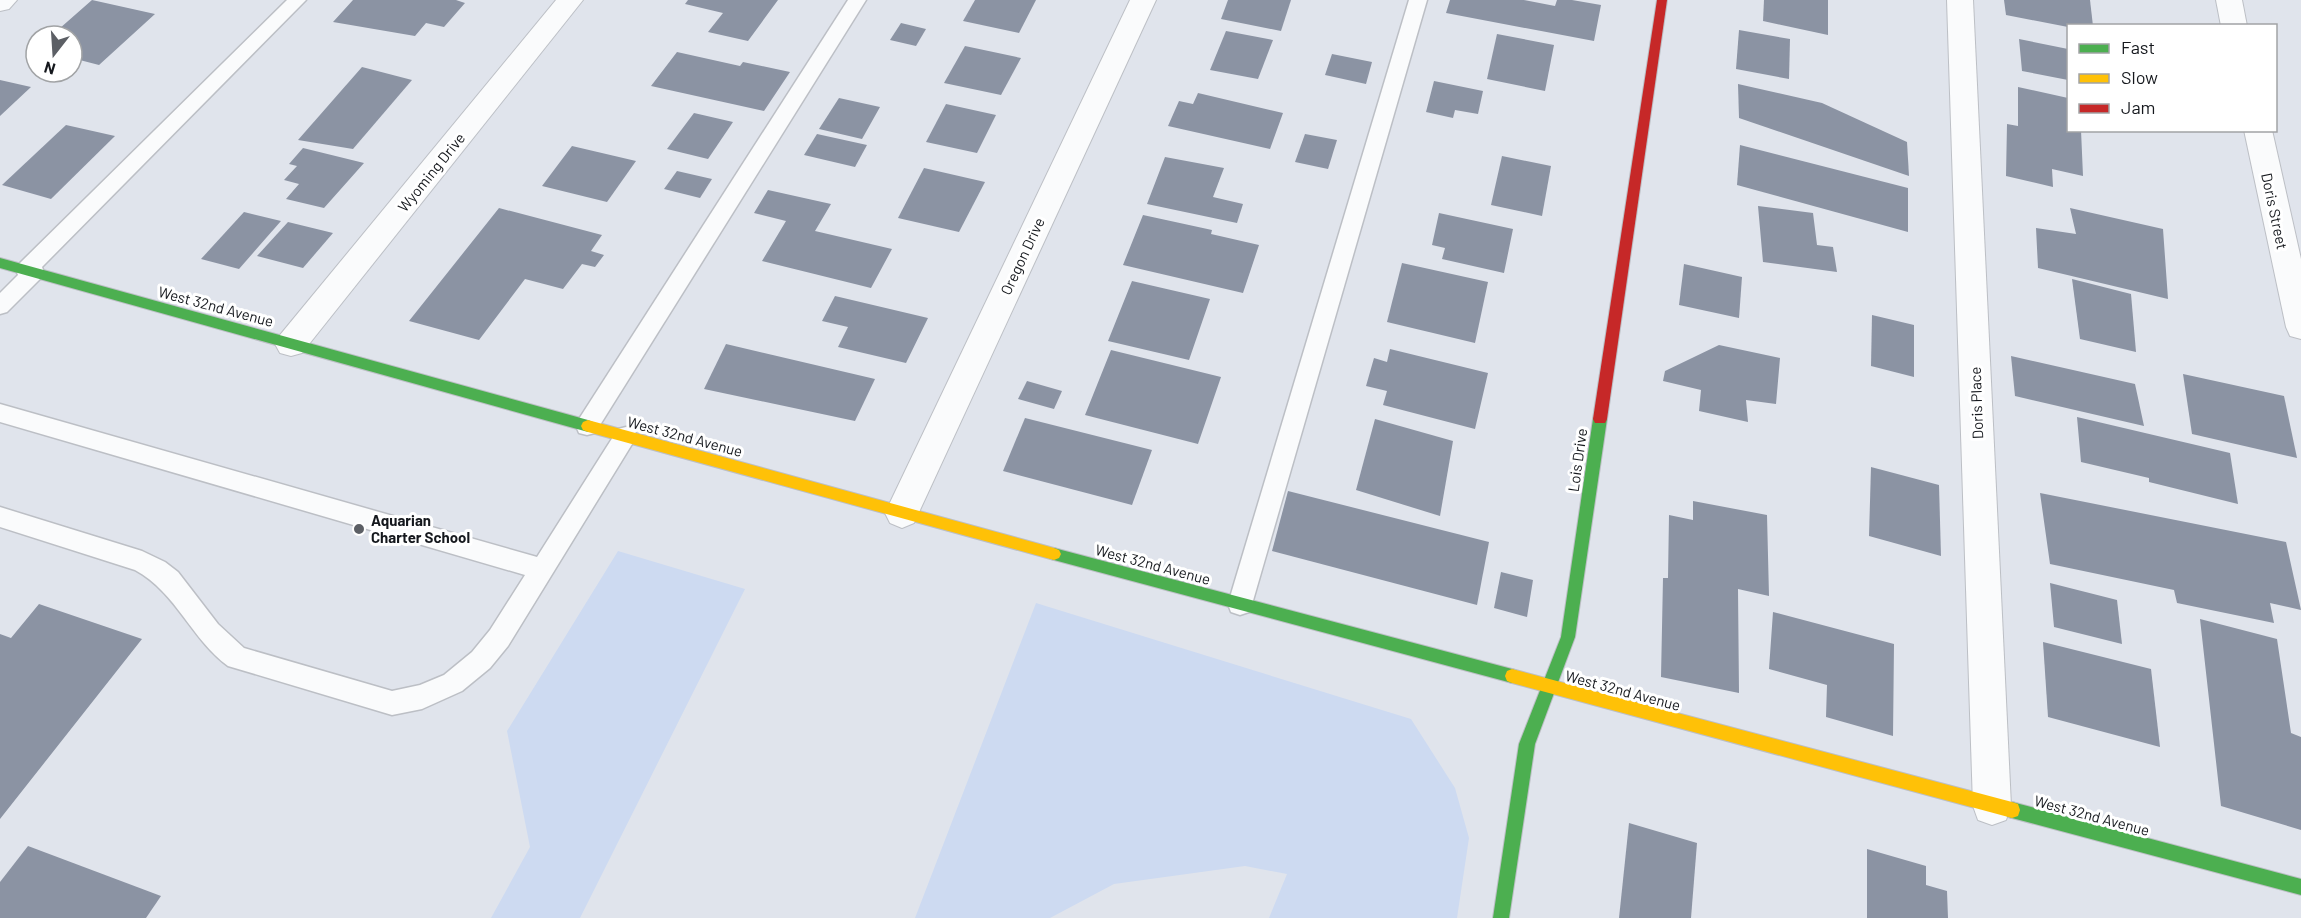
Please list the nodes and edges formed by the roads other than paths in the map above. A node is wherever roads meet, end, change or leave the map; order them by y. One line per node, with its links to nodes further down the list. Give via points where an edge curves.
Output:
1 (4, 0): 10 (street)
2 (297, 0): 14 (lane)
3 (570, 0): 17 (street, Wyoming Drive)
4 (857, 0): 19 (lane)
5 (1143, 0): 21 (street, Oregon Drive)
6 (1418, 0): 24 (lane)
7 (1662, 0): 25 (street, Lois Drive, via 1568,637)
8 (1960, 0): 26 (street, Doris Place)
9 (2229, 0): 11 (street)
10 (0, 3)
11 (2234, 24)
12 (2258, 132): 16 (street, Doris Street)
13 (0, 263): 14 (street, West 32nd Avenue)
14 (30, 271): 15 (lane); 17 (street, West 32nd Avenue)
15 (0, 306)
16 (2301, 327)
17 (291, 344): 19 (street, West 32nd Avenue)
18 (0, 413): 23 (lane)
19 (587, 426): 20 (street, West 32nd Avenue)
20 (626, 436): 21 (street, West 32nd Avenue); 23 (lane)
21 (902, 513): 24 (street, West 32nd Avenue)
22 (0, 517): 23 (lane, via 142,562 156,570 168,578 225,650 237,658 392,703 422,697 453,683 481,660)
23 (541, 569)
24 (1240, 604): 25 (street, West 32nd Avenue)
25 (1549, 688): 26 (street, West 32nd Avenue); 28 (street, Lois Drive, via 1527,744)
26 (1992, 806): 27 (street, West 32nd Avenue)
27 (2301, 887)
28 (1500, 918)

